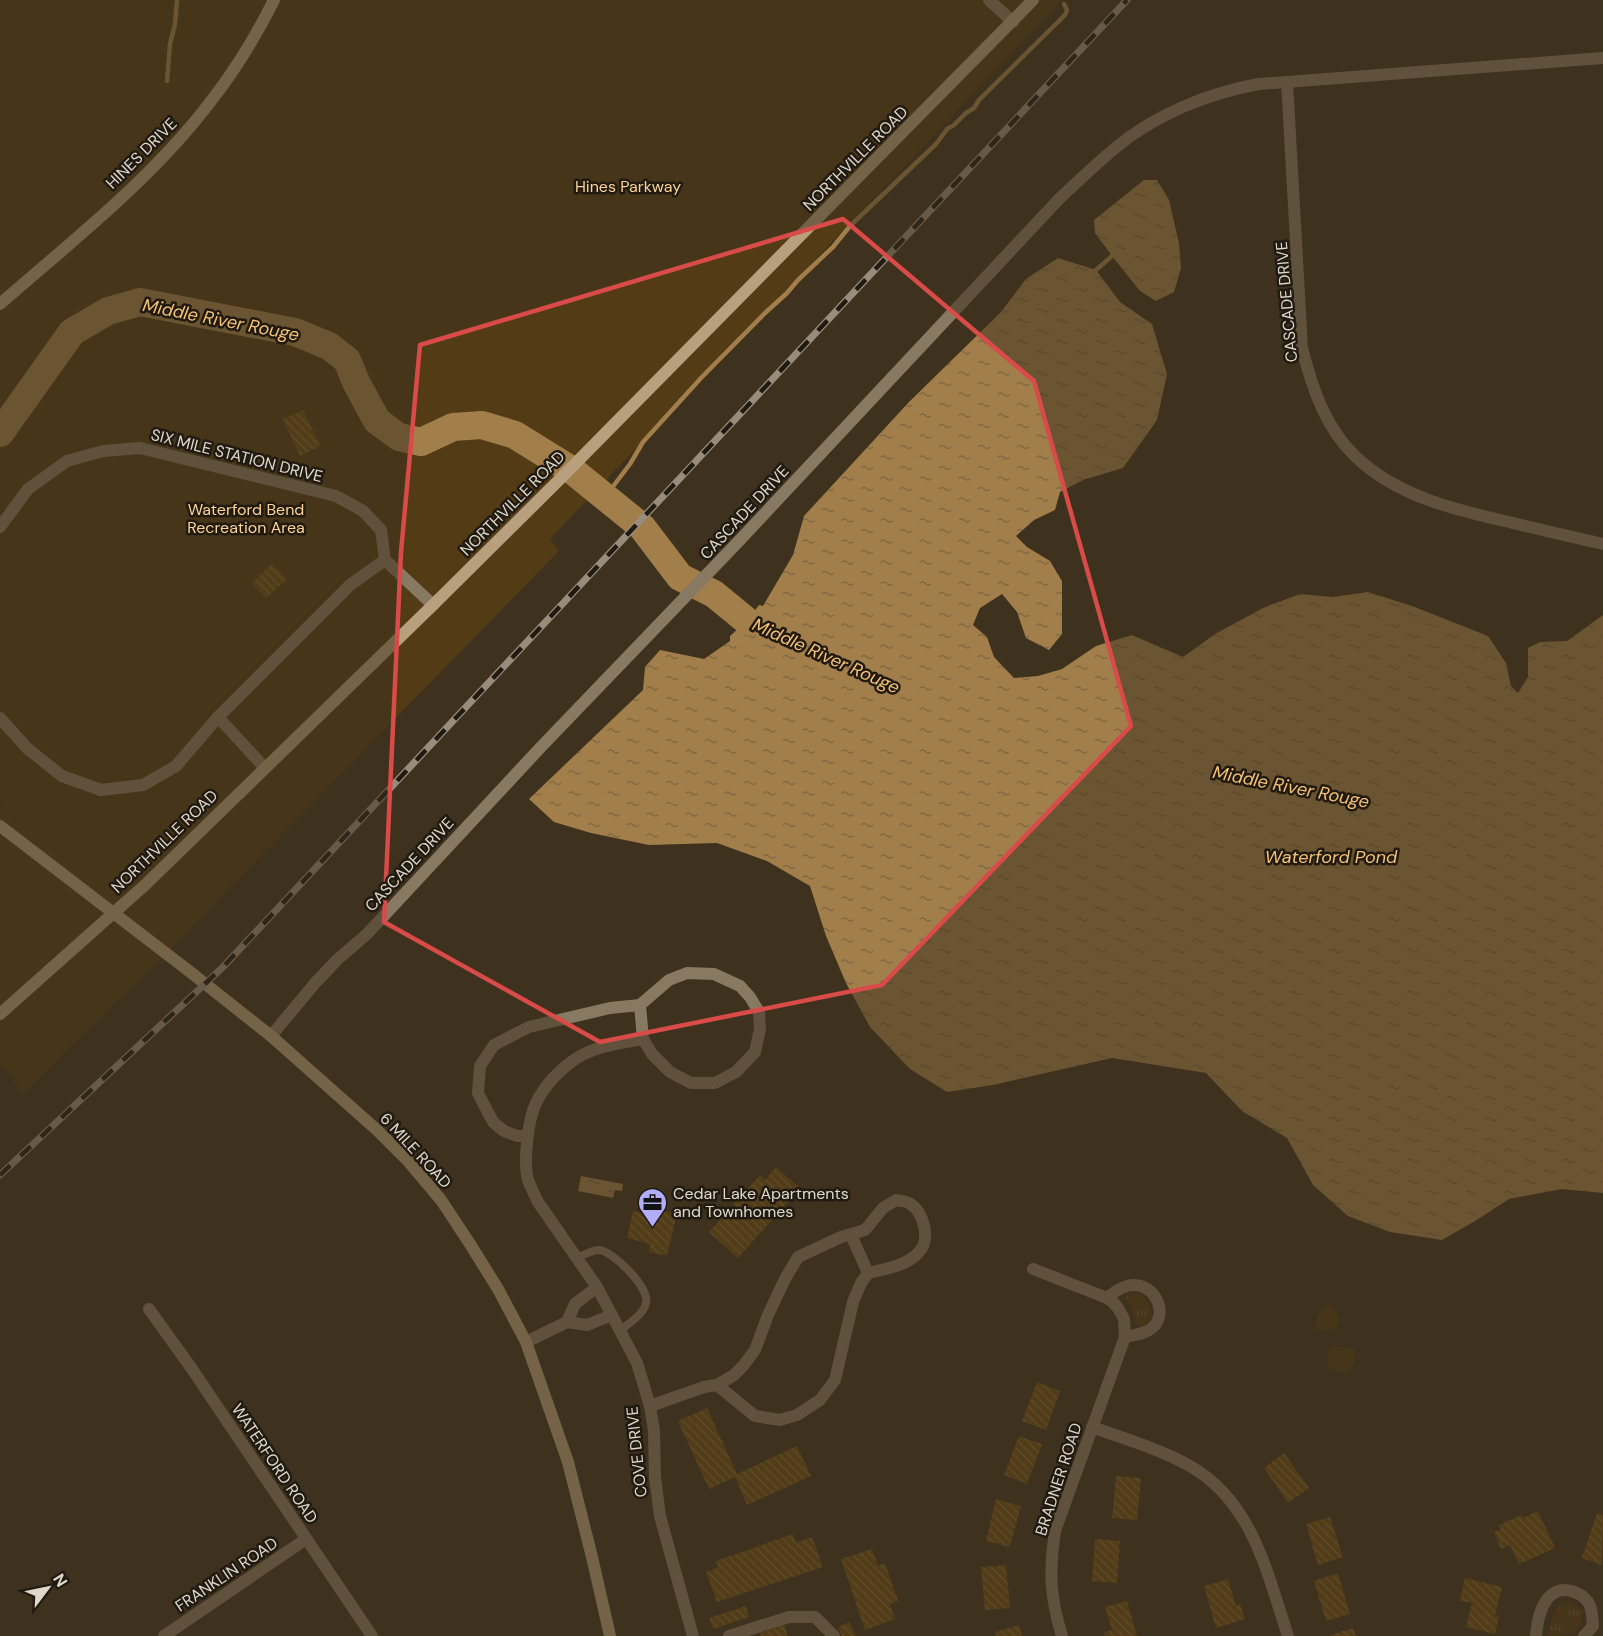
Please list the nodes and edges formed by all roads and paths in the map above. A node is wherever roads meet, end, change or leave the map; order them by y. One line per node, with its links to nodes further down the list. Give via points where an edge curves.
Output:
1 (274, 0): 7 (street, HINES DRIVE, via 249,48 191,126 120,198)
2 (989, 0): 4 (street)
3 (1033, 0): 4 (street, NORTHVILLE ROAD)
4 (1013, 22): 11 (street, NORTHVILLE ROAD)
5 (1603, 58): 6 (street, CASCADE DRIVE)
6 (1287, 82): 9 (street, CASCADE DRIVE, via 1302,348 1321,409 1339,436 1354,456 1376,474 1412,493 1461,511); 19 (street, CASCADE DRIVE, via 1232,89 1154,122 1116,148 1059,199 367,934 316,982)
7 (0, 304)
8 (0, 527): 10 (street, SIX MILE STATION DRIVE, via 28,489 67,461 103,451 140,448 336,496 363,511 381,530)
9 (1603, 544)
10 (385, 560): 11 (street); 12 (street, via 350,585)
11 (433, 605): 14 (street, NORTHVILLE ROAD)
12 (218, 717): 13 (street, via 176,765 143,785 101,790 62,776 28,749); 14 (street)
13 (0, 718)
14 (265, 768): 16 (street, NORTHVILLE ROAD)
15 (0, 826): 16 (street, 6 MILE ROAD)
16 (113, 912): 18 (street, NORTHVILLE ROAD); 19 (street, 6 MILE ROAD)
17 (640, 1005): 20 (street); 20 (street, via 669,980 687,972 714,974 740,986 759,1012 755,1052 736,1072 715,1083 691,1083 670,1072); 21 (street, via 529,1027 494,1045 480,1066 478,1093 493,1122 516,1136)
18 (0, 1014)
19 (271, 1036): 33 (street, 6 MILE ROAD, via 377,1130 441,1200 498,1289)
20 (643, 1039): 21 (street, COVE DRIVE, via 604,1046 577,1058 556,1075 536,1103)
21 (527, 1136): 23 (street, COVE DRIVE, via 530,1186)
22 (851, 1234): 25 (street); 25 (street, via 865,1230 883,1208 896,1200 909,1203 925,1227 925,1245 918,1254 897,1266); 34 (street, via 798,1257 755,1350 734,1375)
23 (577, 1258): 26 (street, COVE DRIVE); 31 (lane, via 596,1250 606,1252 640,1284 646,1303)
24 (1033, 1269): 27 (street)
25 (868, 1273): 34 (street, via 854,1302 835,1380 820,1400 797,1415 780,1420 755,1416)
26 (597, 1287): 29 (street, COVE DRIVE); 30 (street, via 575,1304)
27 (1107, 1298): 32 (street, via 1124,1319); 32 (street, via 1118,1289 1140,1284 1151,1290 1159,1304 1154,1327)
28 (149, 1309): 37 (street, WATERFORD ROAD)
29 (612, 1315): 30 (street, via 587,1325); 31 (street, COVE DRIVE)
30 (567, 1322): 33 (street)
31 (621, 1330): 35 (street, COVE DRIVE, via 638,1364)
32 (1125, 1337): 36 (street, BRADNER ROAD)
33 (526, 1342): 40 (street, 6 MILE ROAD, via 568,1462)
34 (717, 1385): 35 (street)
35 (650, 1406): 41 (street, COVE DRIVE, via 660,1516)
36 (1092, 1426): 44 (street, BRADNER ROAD, via 1055,1531 1052,1595); 45 (street, via 1166,1454 1216,1486 1253,1534)
37 (306, 1539): 38 (street, FRANKLIN ROAD); 39 (street, WATERFORD ROAD)
38 (164, 1636)
39 (372, 1636)
40 (610, 1636)
41 (693, 1636)
42 (729, 1636): 43 (street, via 789,1617 815,1617)
43 (834, 1636)
44 (1062, 1636)
45 (1288, 1636)
46 (1536, 1636): 47 (street, via 1549,1598 1564,1590 1589,1603 1593,1626)
47 (1584, 1636)

